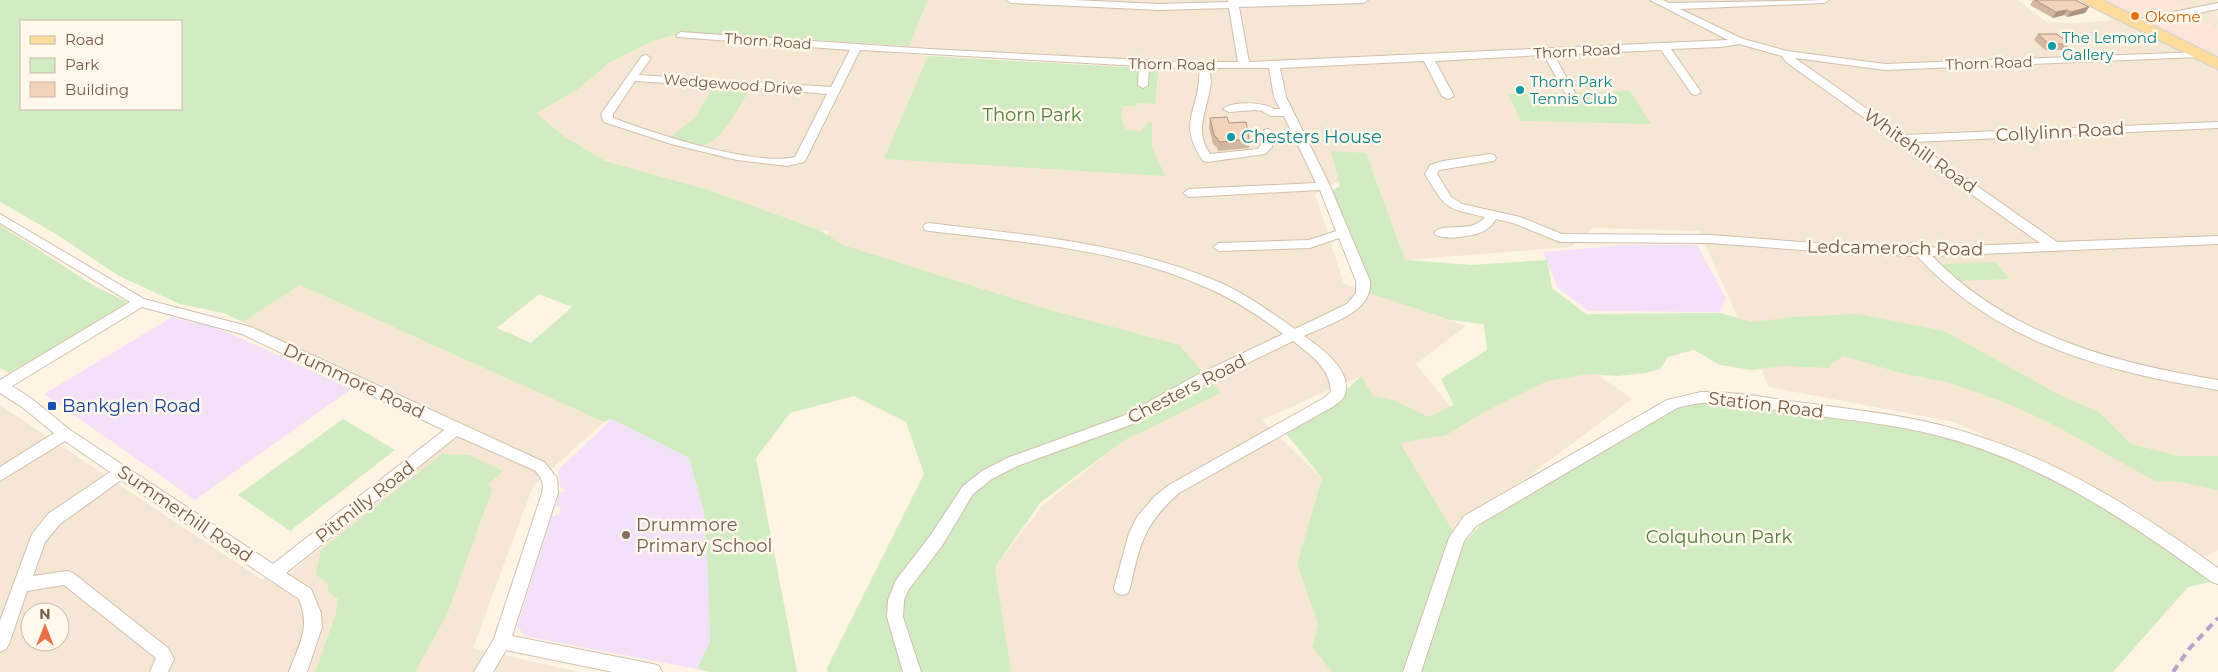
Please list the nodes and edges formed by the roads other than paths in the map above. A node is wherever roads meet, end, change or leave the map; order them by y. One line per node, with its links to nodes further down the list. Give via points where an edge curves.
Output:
1 (1011, 0): 6 (street, via 1159,6)
2 (1364, 0): 6 (street)
3 (1655, 0): 8 (street)
4 (1824, 0): 8 (street)
5 (2090, 0): 9 (main road)
6 (1233, 3): 23 (street)
7 (2214, 4): 9 (street)
8 (1668, 6): 11 (street)
9 (2134, 23): 17 (main road)
10 (680, 35): 12 (street, Thorn Road, via 707,41)
11 (1739, 41): 13 (street, Thorn Road); 16 (street, Thorn Road)
12 (857, 46): 20 (street, Thorn Road); 27 (street, Wedgewood Drive)
13 (1664, 47): 14 (street, Thorn Road); 28 (street)
14 (1547, 52): 19 (street, Thorn Road); 29 (street)
15 (2218, 53): 17 (main road)
16 (1786, 54): 17 (street, Thorn Road, via 1885,67); 35 (street, Whitehill Road, via 1790,60)
17 (2197, 54): 21 (main road)
18 (646, 58): 25 (street, Wedgewood Drive)
19 (1428, 58): 24 (street, Thorn Road); 30 (street)
20 (1144, 64): 22 (street, Thorn Road); 26 (street)
21 (2218, 64)
22 (1204, 65): 23 (street, Thorn Road); 36 (street, via 1205,87 1195,116 1194,132)
23 (1244, 65): 24 (street, Thorn Road)
24 (1274, 65): 32 (street, Chesters Road, via 1280,97)
25 (633, 78): 27 (street, Wedgewood Drive); 27 (street, Wedgewood Drive, via 607,114 608,120 664,140 747,158 792,163 800,159)
26 (1143, 85)
27 (834, 91)
28 (1696, 92)
29 (1570, 93)
30 (1448, 96)
31 (1229, 109): 32 (street, via 1256,106 1270,114)
32 (1288, 112): 39 (street, Chesters Road)
33 (2218, 125): 35 (street, Collylinn Road)
34 (1268, 132): 36 (street, via 1266,147 1261,152)
35 (1903, 139): 48 (street, Whitehill Road)
36 (1207, 158): 38 (street)
37 (1490, 158): 41 (street, Ledcameroch Road, via 1443,165 1434,168 1431,174 1452,204)
38 (1218, 167)
39 (1324, 186): 40 (street); 44 (street, Chesters Road)
40 (1189, 193)
41 (1492, 216): 45 (street, via 1477,230); 49 (street, Ledcameroch Road, via 1516,220 1547,235 1572,239 1701,239)
42 (0, 218): 50 (street, Drummore Road)
43 (929, 227): 51 (street, via 1076,246 1153,263 1209,282 1267,315)
44 (1342, 233): 47 (street, via 1310,244 1268,246 1256,240); 51 (street, Chesters Road, via 1363,281 1362,298)
45 (1440, 234)
46 (2218, 240): 48 (street, Ledcameroch Road)
47 (1219, 247)
48 (2056, 248): 49 (street, Ledcameroch Road)
49 (1921, 252): 52 (street, via 1965,294 1998,316 2038,336 2112,364)
50 (140, 302): 53 (street); 54 (street, Drummore Road, via 246,330)
51 (1294, 335): 61 (street, via 1335,372 1338,394 1174,489 1156,503 1144,517 1132,545); 68 (street, Chesters Road, via 1202,378 1128,420 1012,462 968,490 936,541 902,585 896,600 895,617)
52 (2218, 385)
53 (0, 386): 55 (street, Summerhill Road)
54 (456, 429): 58 (street, Pitmilly Road); 62 (street, Drummore Road, via 539,466 551,481 550,493)
55 (65, 434): 56 (street, Summerhill Road); 57 (street)
56 (122, 471): 58 (street, Summerhill Road); 60 (street, via 54,519 38,540)
57 (0, 475)
58 (273, 574): 65 (street, Summerhill Road, via 305,594 313,613 311,637)
59 (2218, 577): 69 (street, Station Road, via 2126,512 2090,492 2045,468 1963,438 1902,423 1727,398 1693,397 1672,404 1470,521 1457,538)
60 (23, 585): 63 (street); 64 (street, via 67,578 162,653 165,659)
61 (1122, 588)
62 (502, 642): 66 (street, Drummore Road); 67 (street)
63 (0, 644)
64 (159, 672)
65 (298, 672)
66 (483, 672)
67 (653, 672)
68 (912, 672)
69 (1412, 672)

